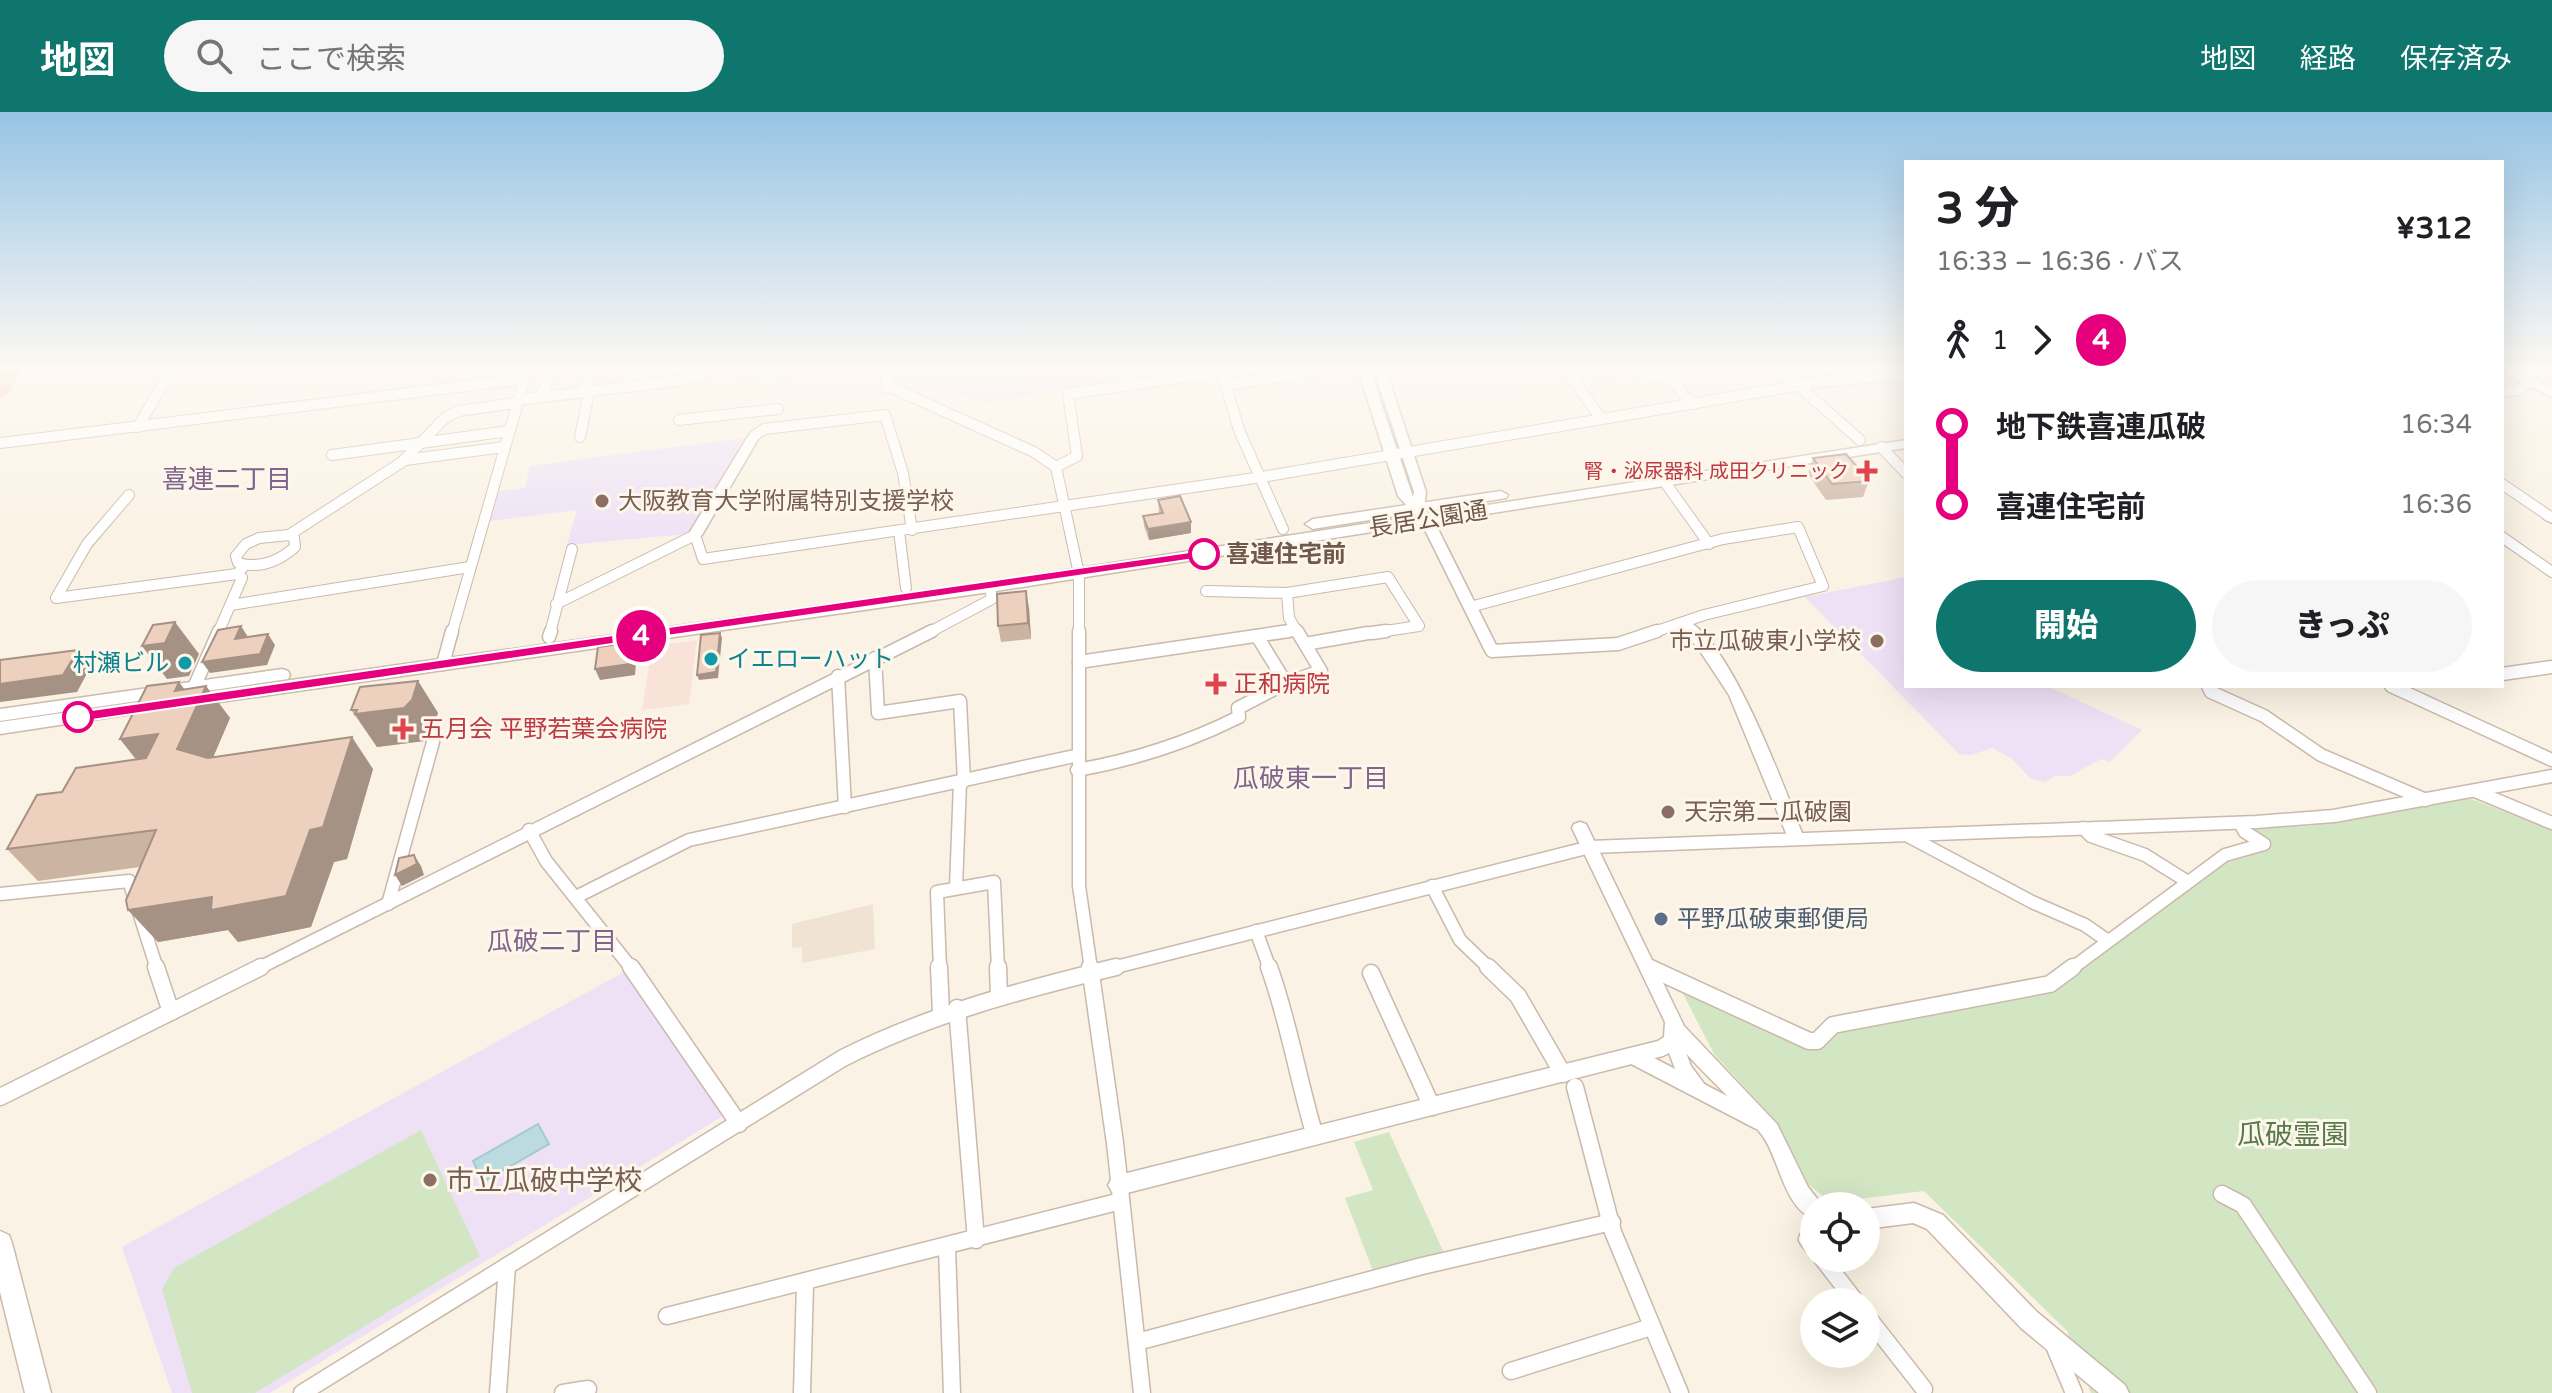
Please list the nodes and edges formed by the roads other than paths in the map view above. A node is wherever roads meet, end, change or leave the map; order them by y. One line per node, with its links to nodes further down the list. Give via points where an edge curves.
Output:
1 (138, 427): 20 (street)
2 (437, 427): 19 (street)
3 (510, 427): 14 (street)
4 (582, 427): 17 (street)
5 (783, 427): 16 (street)
6 (889, 427): 38 (street)
7 (977, 427): 28 (street)
8 (1073, 427): 28 (street, via 1077,456)
9 (1238, 427): 30 (street)
10 (1382, 427): 25 (street)
11 (1398, 427): 24 (street)
12 (1546, 427): 24 (street)
13 (1847, 427): 18 (street)
14 (509, 431): 19 (street); 22 (street)
15 (1904, 435): 18 (main road, 長居公園通)
16 (754, 436): 41 (street)
17 (580, 437)
18 (1860, 440): 35 (main road, 長居公園通)
19 (425, 441): 26 (street); 27 (street)
20 (0, 443)
21 (1904, 444): 23 (main road, 長居公園通)
22 (504, 447): 27 (street); 45 (street)
23 (1881, 447): 29 (street); 31 (main road, 長居公園通)
24 (1406, 452): 25 (street); 35 (street)
25 (1391, 454): 30 (street); 35 (street, via 1405,496)
26 (332, 455)
27 (405, 460): 40 (street)
28 (1056, 467): 34 (street)
29 (1904, 471)
30 (1262, 477): 34 (street); 37 (street)
31 (1664, 481): 35 (main road, 長居公園通); 43 (street)
32 (2504, 485): 36 (street)
33 (129, 495): 47 (street, via 87,544 56,598)
34 (1064, 507): 38 (street); 46 (street)
35 (1422, 513): 37 (main road, 長居公園通); 46 (main road, 長居公園通); 55 (street)
36 (2551, 517)
37 (1283, 529): 46 (main road, 長居公園通)
38 (912, 530): 39 (street)
39 (899, 531): 41 (street, via 703,559); 50 (street)
40 (289, 535): 47 (street, via 296,543 287,555); 47 (street, via 261,537 243,546 236,556)
41 (695, 535): 53 (street)
42 (2504, 538): 48 (street)
43 (1709, 544): 55 (street); 56 (street, via 1798,527 1823,586)
44 (572, 549): 53 (street)
45 (470, 567): 54 (street); 62 (street)
46 (1078, 568): 49 (main road, 長居公園通); 50 (main road, 長居公園通); 64 (street)
47 (241, 570): 54 (street)
48 (2552, 572)
49 (990, 587): 62 (main road, 長居公園通); 63 (street, via 992,599)
50 (906, 588): 59 (main road, 長居公園通)
51 (1206, 591): 52 (street)
52 (1287, 593): 57 (street); 60 (street, via 1388,577 1419,626)
53 (556, 604): 59 (street)
54 (231, 605): 71 (street)
55 (1470, 607): 61 (street)
56 (1682, 623): 61 (street, via 1618,644); 89 (street, via 1699,638 1733,689)
57 (1296, 630): 58 (street); 60 (street)
58 (1257, 636): 64 (street); 68 (street)
59 (549, 637): 62 (main road, 長居公園通)
60 (1305, 644): 68 (street, via 1321,671)
61 (1492, 651)
62 (445, 658): 71 (main road, 長居公園通)
63 (875, 658): 67 (street); 79 (street, via 878,713 960,701)
64 (1079, 662): 75 (street)
65 (2552, 667): 66 (street)
66 (2504, 674)
67 (838, 676): 82 (street); 87 (street)
68 (1286, 683): 77 (street, via 1238,708 1239,717 1196,739 1124,763)
69 (2209, 688): 81 (street, via 2264,716 2321,755)
70 (2395, 688): 76 (street)
71 (191, 694): 72 (main road, 長居公園通); 73 (main road, 長居公園通)
72 (0, 715)
73 (0, 728)
74 (433, 742): 96 (street)
75 (1079, 755): 77 (street); 79 (street)
76 (2552, 760)
77 (1077, 770): 101 (street, via 1079,886)
78 (2552, 776): 80 (street)
79 (962, 782): 82 (street); 93 (street)
80 (2475, 791): 81 (street); 84 (street)
81 (2426, 800): 83 (street, via 2334,816)
82 (845, 807): 95 (street, via 689,840)
83 (2240, 823): 86 (street); 91 (street, via 2264,844 2225,855)
84 (2552, 823)
85 (1580, 828): 90 (street)
86 (2083, 828): 88 (street); 91 (street, via 2091,836 2145,855)
87 (529, 830): 95 (street, via 546,861); 96 (street)
88 (1905, 834): 89 (street); 98 (street)
89 (1796, 838): 90 (street)
90 (1590, 847): 92 (street); 99 (street)
91 (2188, 882): 98 (street)
92 (1432, 886): 97 (street); 108 (street, via 1460,940 1518,996)
93 (956, 888): 102 (street, via 994,882); 105 (street, via 937,892)
94 (0, 894): 104 (street, via 129,881)
95 (578, 896): 112 (street)
96 (388, 904): 104 (street)
97 (1256, 931): 101 (street); 114 (street, via 1282,1002)
98 (2108, 941): 99 (street, via 2050,984 1833,1025 1817,1041)
99 (1648, 967): 106 (street, via 1675,1022)
100 (1371, 973): 111 (street)
101 (1089, 974): 102 (street); 116 (street)
102 (999, 996): 103 (street)
103 (957, 1008): 105 (street); 120 (street)
104 (171, 1012): 110 (street)
105 (941, 1014): 112 (street, via 843,1058)
106 (1674, 1035): 107 (street, via 1663,1048); 109 (street, via 1684,1070); 113 (street)
107 (1633, 1056): 108 (street); 109 (street)
108 (1569, 1081): 111 (street); 119 (street)
109 (1700, 1091): 113 (street)
110 (0, 1097)
111 (1432, 1107): 114 (street)
112 (739, 1124): 123 (street)
113 (1765, 1125): 115 (street)
114 (1315, 1136): 116 (street)
115 (1800, 1192)
116 (1120, 1193): 120 (street); 131 (street)
117 (2222, 1194): 145 (street, via 2243,1205)
118 (1880, 1217): 130 (street, via 1914,1213 1935,1222)
119 (1612, 1222): 128 (street); 131 (street)
120 (976, 1240): 121 (street)
121 (947, 1248): 125 (street); 140 (street)
122 (1, 1255): 135 (main road)
123 (507, 1266): 136 (street); 137 (street)
124 (1833, 1272): 126 (street)
125 (805, 1284): 127 (street); 139 (street)
126 (1845, 1288)
127 (667, 1316)
128 (1651, 1327): 132 (street); 142 (street)
129 (1880, 1333): 134 (street)
130 (2050, 1338): 143 (street); 144 (street)
131 (1137, 1342): 141 (street)
132 (1511, 1371)
133 (588, 1389): 138 (street)
134 (1924, 1389)
135 (38, 1393)
136 (302, 1393)
137 (498, 1393)
138 (563, 1393)
139 (802, 1393)
140 (952, 1393)
141 (1142, 1393)
142 (1680, 1393)
143 (2074, 1393)
144 (2117, 1393)
145 (2368, 1393)

